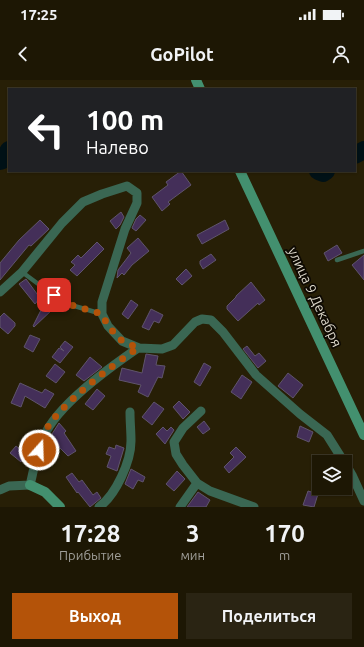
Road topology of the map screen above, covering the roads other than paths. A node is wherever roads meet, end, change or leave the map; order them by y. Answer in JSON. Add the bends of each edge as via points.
{"nodes":[{"id":1,"x":240,"y":172,"type":"edge"},
{"id":2,"x":364,"y":252,"type":"edge"},
{"id":3,"x":337,"y":260,"type":"dead end"},
{"id":4,"x":22,"y":272,"type":"junction"},
{"id":5,"x":0,"y":292,"type":"edge"},
{"id":6,"x":102,"y":314,"type":"junction"},
{"id":7,"x":138,"y":348,"type":"junction"},
{"id":8,"x":201,"y":411,"type":"dead end"},
{"id":9,"x":130,"y":412,"type":"dead end"},
{"id":10,"x":364,"y":435,"type":"edge"},
{"id":11,"x":340,"y":455,"type":"edge"},
{"id":12,"x":352,"y":475,"type":"edge"},
{"id":13,"x":197,"y":483,"type":"junction"},
{"id":14,"x":30,"y":485,"type":"junction"},
{"id":15,"x":0,"y":490,"type":"edge"},
{"id":16,"x":364,"y":501,"type":"edge"},
{"id":17,"x":60,"y":507,"type":"edge"},
{"id":18,"x":99,"y":507,"type":"edge"},
{"id":19,"x":180,"y":507,"type":"edge"},
{"id":20,"x":254,"y":507,"type":"edge"}],
"edges":[{"from":1,"to":10,"type":"main road","name":"улица 9 Декабря"},
{"from":2,"to":3,"type":"lane"},
{"from":4,"to":5,"type":"street"},
{"from":4,"to":6,"type":"lane","via":[[64,303]]},
{"from":4,"to":6,"type":"street","via":[[62,223],[83,202],[127,186],[137,193],[137,203],[110,273],[102,302]]},
{"from":6,"to":7,"type":"street","via":[[108,326],[122,341]]},
{"from":7,"to":11,"type":"street","via":[[162,349],[173,345],[195,322],[211,320],[256,375],[327,435]]},
{"from":7,"to":14,"type":"street","via":[[106,371],[51,423],[42,439]]},
{"from":8,"to":13,"type":"street","via":[[183,428],[174,442],[176,454]]},
{"from":9,"to":18,"type":"street","via":[[131,442],[127,461],[115,488]]},
{"from":12,"to":16,"type":"street"},
{"from":13,"to":19,"type":"street"},
{"from":13,"to":20,"type":"street","via":[[210,491]]},
{"from":14,"to":15,"type":"street","via":[[9,486]]},
{"from":14,"to":17,"type":"main road","via":[[45,492]]}]}
